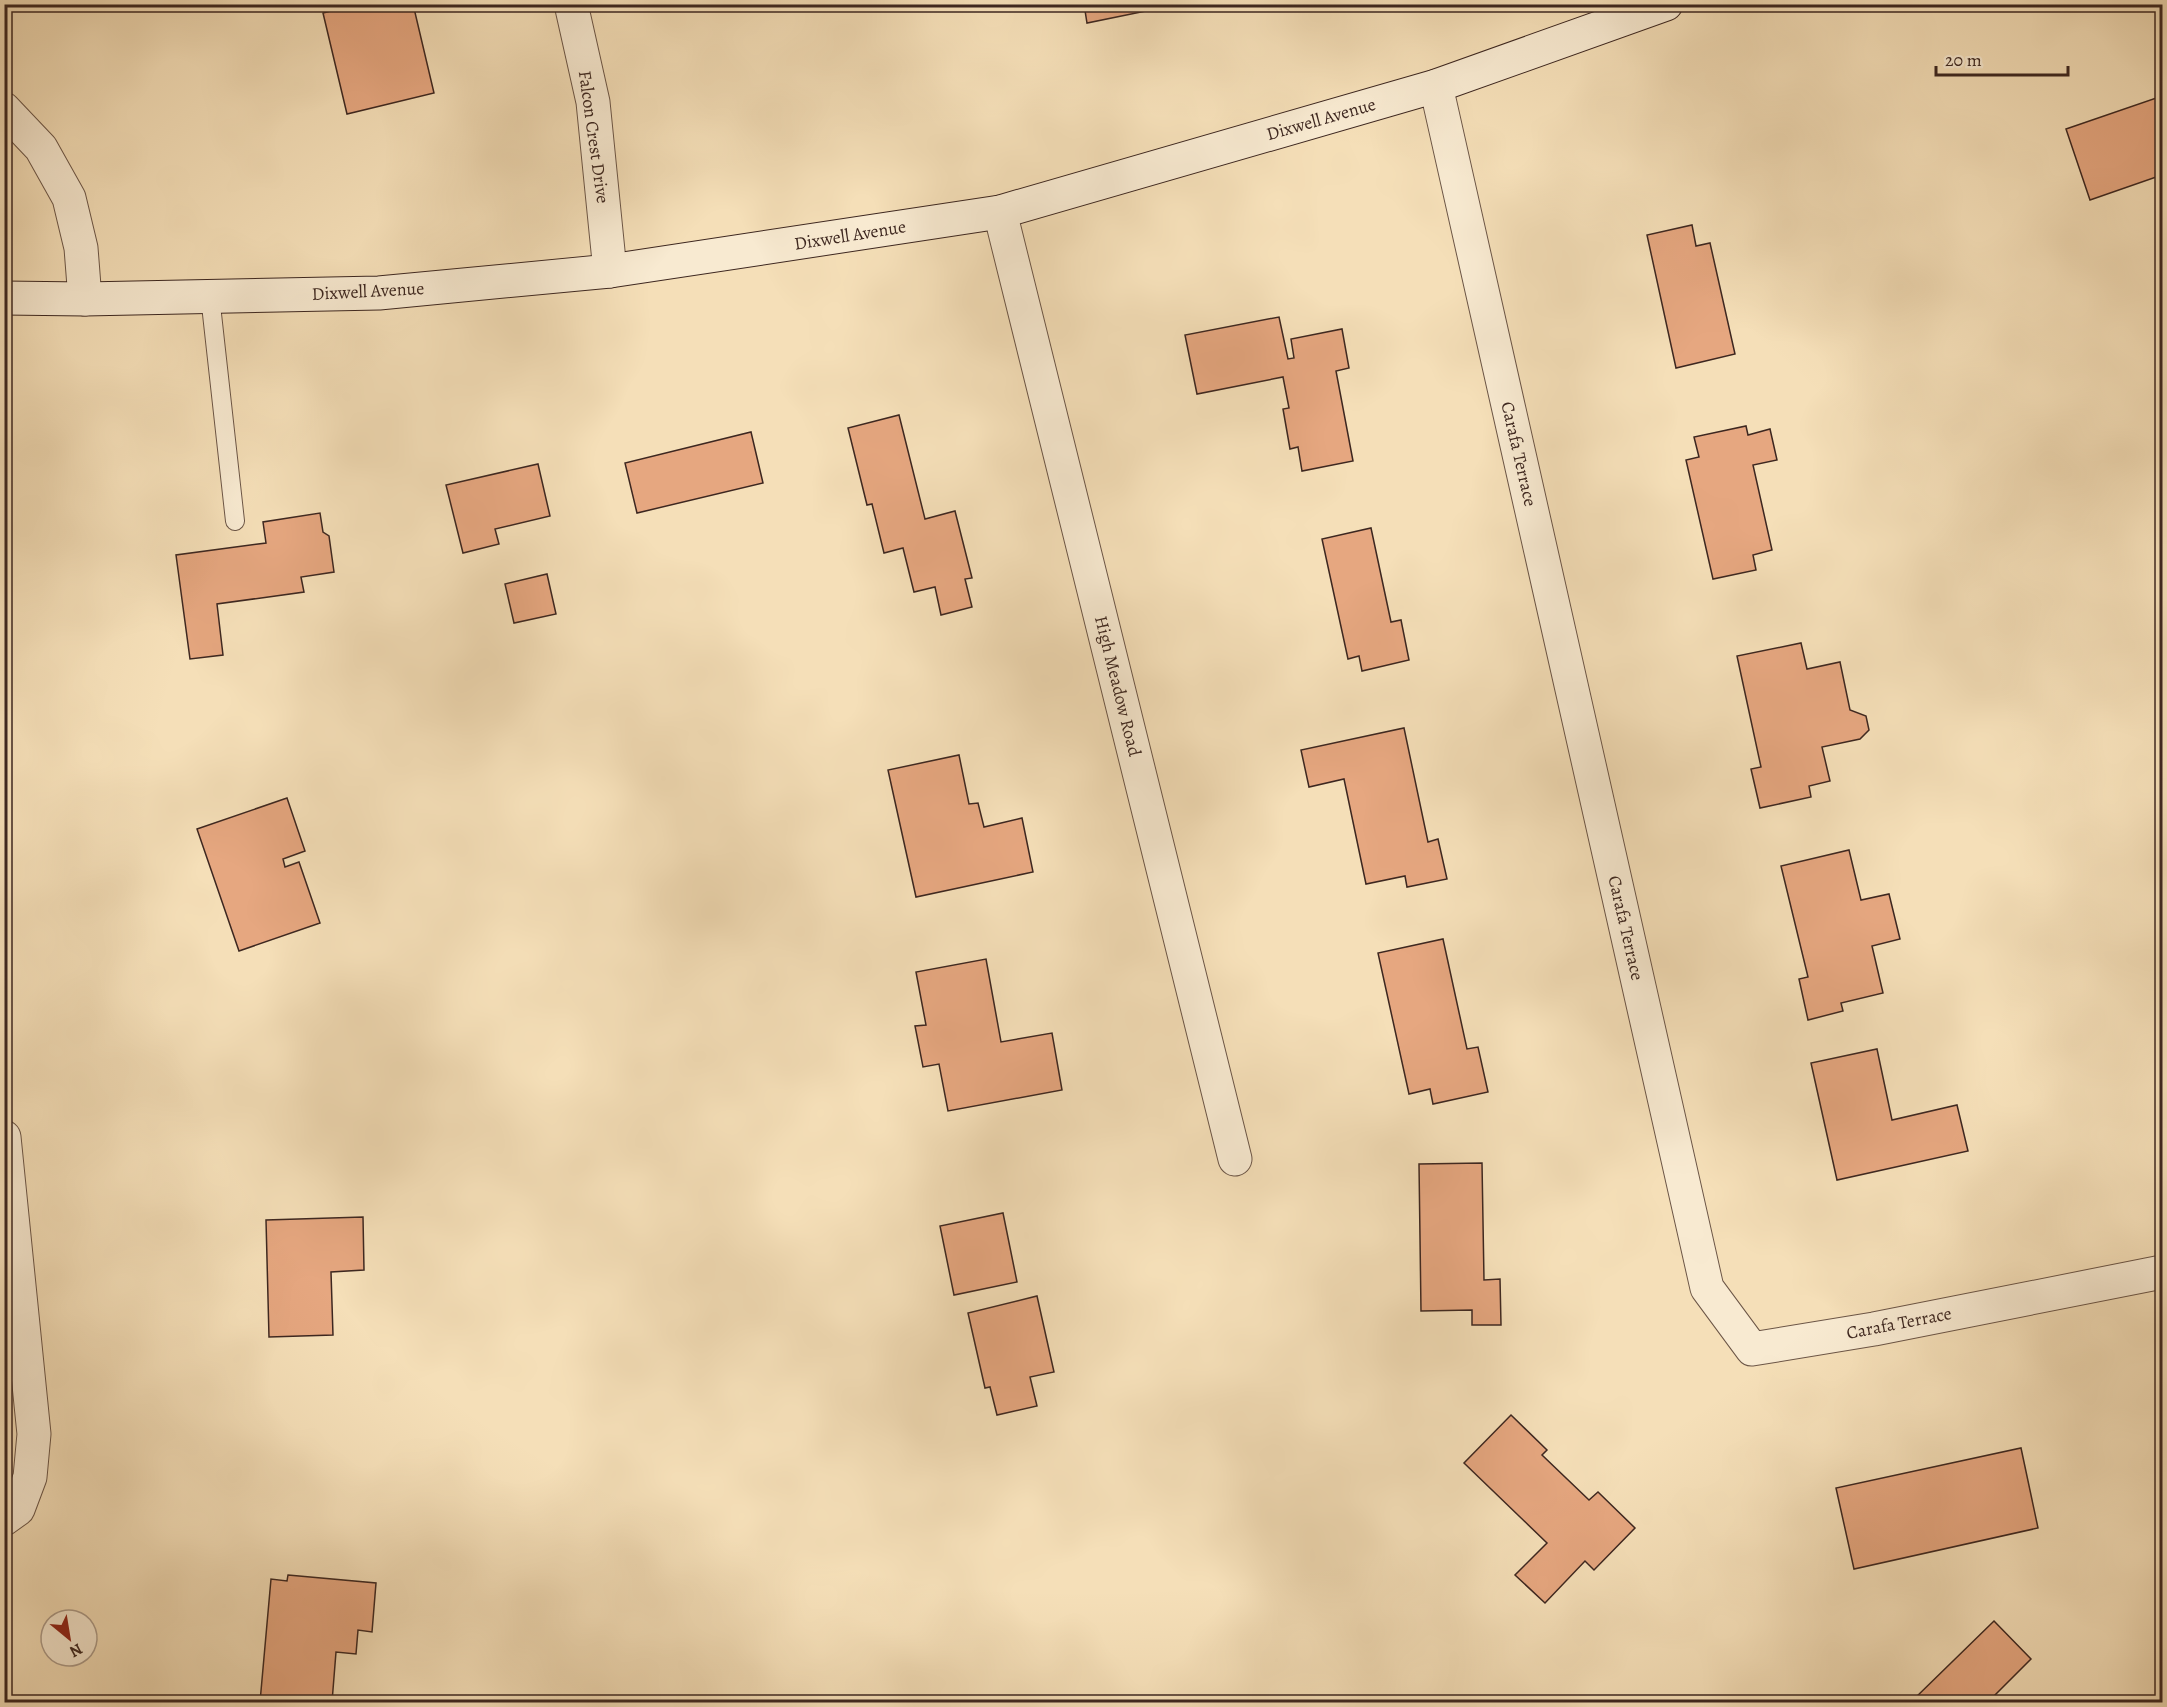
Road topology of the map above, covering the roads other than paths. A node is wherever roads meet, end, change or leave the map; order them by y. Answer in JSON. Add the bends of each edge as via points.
{"nodes":[{"id":1,"x":571,"y":4,"type":"edge"},
{"id":2,"x":1666,"y":4,"type":"edge"},
{"id":3,"x":1436,"y":86,"type":"junction"},
{"id":4,"x":4,"y":109,"type":"edge"},
{"id":5,"x":1000,"y":212,"type":"junction"},
{"id":6,"x":610,"y":271,"type":"junction"},
{"id":7,"x":210,"y":296,"type":"junction"},
{"id":8,"x":4,"y":298,"type":"edge"},
{"id":9,"x":85,"y":299,"type":"junction"},
{"id":10,"x":235,"y":521,"type":"dead end"},
{"id":11,"x":4,"y":1137,"type":"edge"},
{"id":12,"x":1235,"y":1159,"type":"dead end"},
{"id":13,"x":2163,"y":1272,"type":"edge"},
{"id":14,"x":4,"y":1519,"type":"edge"}],
"edges":[{"from":1,"to":6,"type":"street","name":"Falcon Crest Drive","via":[[593,102]]},
{"from":2,"to":3,"type":"street","name":"Dixwell Avenue"},
{"from":3,"to":5,"type":"street","name":"Dixwell Avenue"},
{"from":3,"to":13,"type":"street","name":"Carafa Terrace","via":[[1707,1288],[1752,1349]]},
{"from":4,"to":9,"type":"street","via":[[41,148],[69,198],[81,248]]},
{"from":5,"to":6,"type":"street","name":"Dixwell Avenue"},
{"from":5,"to":12,"type":"street","name":"High Meadow Road"},
{"from":6,"to":7,"type":"street","name":"Dixwell Avenue","via":[[379,293]]},
{"from":7,"to":9,"type":"street","name":"Dixwell Avenue"},
{"from":7,"to":10,"type":"lane"},
{"from":8,"to":9,"type":"street","name":"Dixwell Avenue"},
{"from":11,"to":14,"type":"street","via":[[34,1434],[30,1478],[18,1509]]}]}
